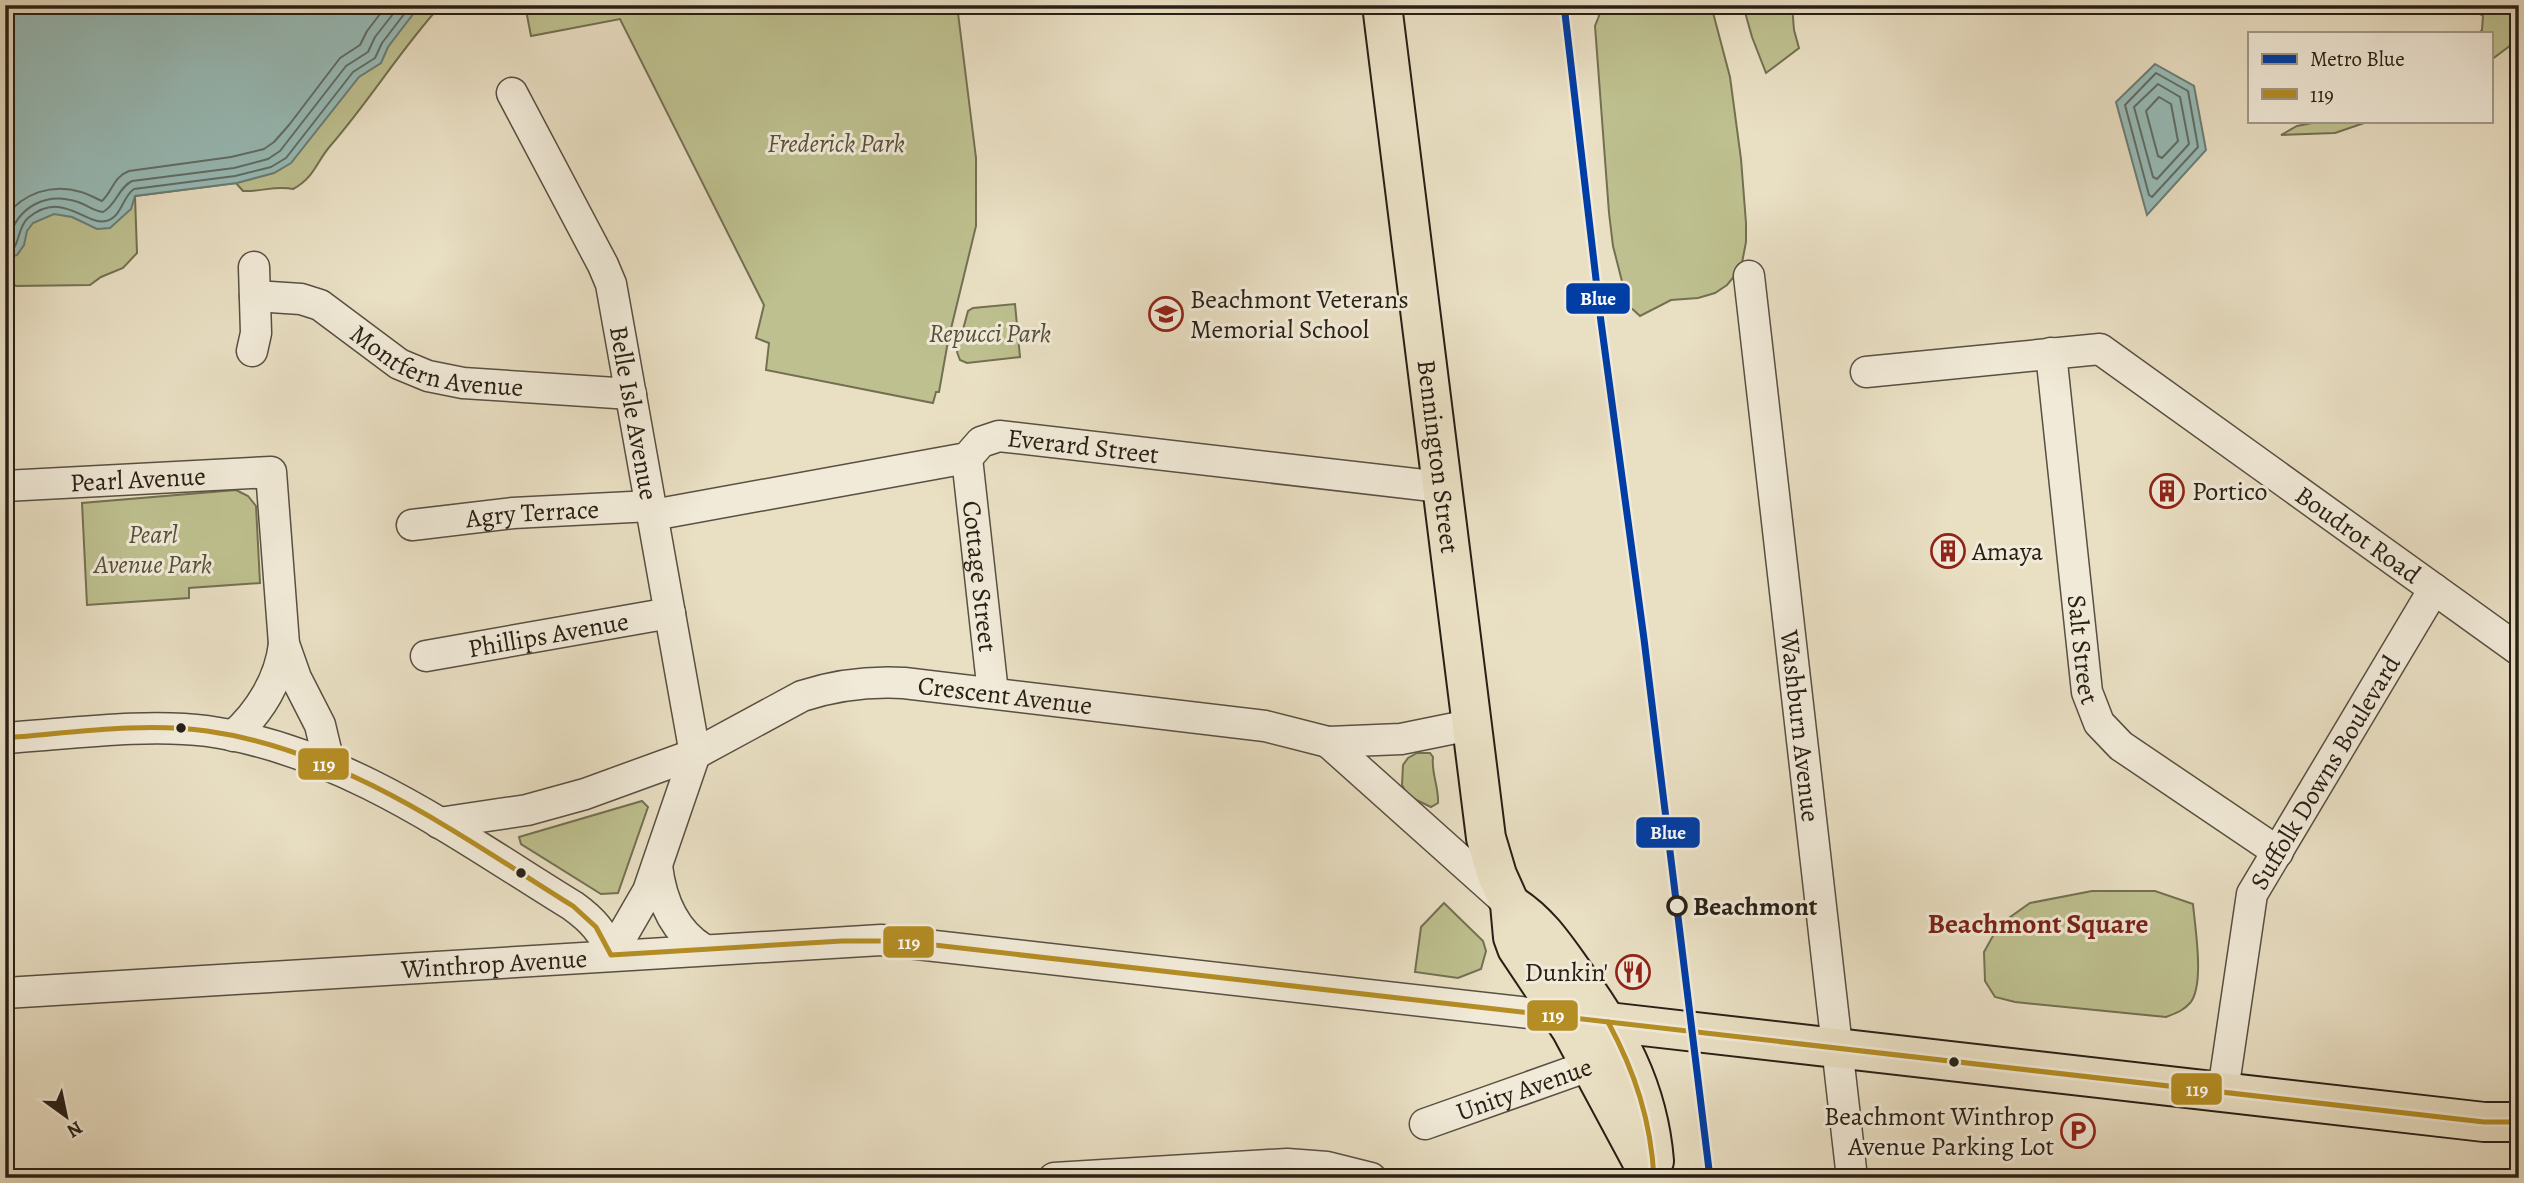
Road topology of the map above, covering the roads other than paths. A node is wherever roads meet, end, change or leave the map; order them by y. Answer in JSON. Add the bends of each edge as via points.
{"nodes":[{"id":1,"x":1382,"y":5,"type":"edge"},
{"id":2,"x":512,"y":93,"type":"dead end"},
{"id":3,"x":254,"y":267,"type":"dead end"},
{"id":4,"x":1749,"y":276,"type":"dead end"},
{"id":5,"x":255,"y":296,"type":"junction"},
{"id":6,"x":252,"y":351,"type":"dead end"},
{"id":7,"x":2051,"y":353,"type":"junction"},
{"id":8,"x":1866,"y":372,"type":"dead end"},
{"id":9,"x":631,"y":394,"type":"junction"},
{"id":10,"x":967,"y":458,"type":"junction"},
{"id":11,"x":5,"y":486,"type":"edge"},
{"id":12,"x":1441,"y":487,"type":"junction"},
{"id":13,"x":652,"y":510,"type":"junction"},
{"id":14,"x":412,"y":524,"type":"dead end"},
{"id":15,"x":2434,"y":589,"type":"junction"},
{"id":16,"x":670,"y":613,"type":"junction"},
{"id":17,"x":284,"y":643,"type":"junction"},
{"id":18,"x":2519,"y":650,"type":"edge"},
{"id":19,"x":426,"y":656,"type":"dead end"},
{"id":20,"x":993,"y":693,"type":"junction"},
{"id":21,"x":1470,"y":725,"type":"junction"},
{"id":22,"x":233,"y":736,"type":"junction"},
{"id":23,"x":5,"y":738,"type":"edge"},
{"id":24,"x":1328,"y":742,"type":"junction"},
{"id":25,"x":695,"y":754,"type":"junction"},
{"id":26,"x":327,"y":764,"type":"junction"},
{"id":27,"x":439,"y":823,"type":"junction"},
{"id":28,"x":2277,"y":852,"type":"junction"},
{"id":29,"x":657,"y":866,"type":"junction"},
{"id":30,"x":1510,"y":904,"type":"junction"},
{"id":31,"x":703,"y":949,"type":"junction"},
{"id":32,"x":611,"y":955,"type":"junction"},
{"id":33,"x":5,"y":993,"type":"edge"},
{"id":34,"x":1564,"y":1017,"type":"junction"},
{"id":35,"x":1608,"y":1047,"type":"junction"},
{"id":36,"x":1837,"y":1048,"type":"junction"},
{"id":37,"x":2223,"y":1091,"type":"junction"},
{"id":38,"x":1425,"y":1124,"type":"dead end"},
{"id":39,"x":2510,"y":1129,"type":"edge"},
{"id":40,"x":1054,"y":1178,"type":"edge"},
{"id":41,"x":1371,"y":1178,"type":"edge"},
{"id":42,"x":1653,"y":1178,"type":"edge"},
{"id":43,"x":1852,"y":1178,"type":"edge"}],
"edges":[{"from":1,"to":12,"type":"main road","name":"Bennington Street"},
{"from":2,"to":9,"type":"street","name":"Belle Isle Avenue","via":[[607,274]]},
{"from":3,"to":5,"type":"street"},
{"from":4,"to":36,"type":"street","name":"Washburn Avenue"},
{"from":5,"to":6,"type":"street"},
{"from":5,"to":9,"type":"street","name":"Montfern Avenue","via":[[320,305],[399,364],[428,376],[463,383]]},
{"from":7,"to":8,"type":"street","name":"Boudrot Road"},
{"from":7,"to":15,"type":"street","name":"Boudrot Road","via":[[2100,348]]},
{"from":7,"to":28,"type":"street","name":"Salt Street","via":[[2087,692],[2099,723],[2121,746]]},
{"from":9,"to":13,"type":"street","name":"Belle Isle Avenue"},
{"from":10,"to":12,"type":"street","name":"Everard Street","via":[[981,442],[999,436]]},
{"from":10,"to":13,"type":"street","name":"Everard Street"},
{"from":10,"to":20,"type":"street","name":"Cottage Street"},
{"from":11,"to":17,"type":"street","name":"Pearl Avenue","via":[[271,472]]},
{"from":12,"to":21,"type":"main road","name":"Bennington Street"},
{"from":13,"to":14,"type":"street","name":"Agry Terrace","via":[[513,513]]},
{"from":13,"to":16,"type":"street","name":"Belle Isle Avenue"},
{"from":15,"to":18,"type":"street","name":"Boudrot Road"},
{"from":15,"to":28,"type":"street","name":"Suffolk Downs Boulevard"},
{"from":16,"to":19,"type":"street","name":"Phillips Avenue"},
{"from":16,"to":25,"type":"street","name":"Belle Isle Avenue"},
{"from":17,"to":22,"type":"street","via":[[272,685]]},
{"from":17,"to":26,"type":"street","via":[[320,725]]},
{"from":20,"to":24,"type":"street","name":"Crescent Avenue","via":[[1265,726]]},
{"from":20,"to":25,"type":"street","name":"Crescent Avenue","via":[[883,682],[821,690],[785,704]]},
{"from":21,"to":24,"type":"street","name":"Crescent Avenue","via":[[1401,739]]},
{"from":21,"to":30,"type":"main road","name":"Bennington Street","via":[[1486,838]]},
{"from":22,"to":23,"type":"street","via":[[163,729]]},
{"from":22,"to":26,"type":"street"},
{"from":24,"to":30,"type":"street","name":"Crescent Avenue"},
{"from":25,"to":27,"type":"street","name":"Crescent Avenue","via":[[546,806]]},
{"from":25,"to":29,"type":"street"},
{"from":26,"to":27,"type":"street"},
{"from":27,"to":32,"type":"street","via":[[583,913],[603,934]]},
{"from":28,"to":37,"type":"street","name":"Suffolk Downs Boulevard","via":[[2252,894]]},
{"from":29,"to":31,"type":"street","via":[[671,914]]},
{"from":29,"to":32,"type":"street"},
{"from":30,"to":34,"type":"main road","name":"Bennington Street","via":[[1517,948]]},
{"from":30,"to":35,"type":"main road","name":"Bennington Street","via":[[1543,930]]},
{"from":31,"to":32,"type":"street","name":"Winthrop Avenue"},
{"from":31,"to":34,"type":"street","name":"Winthrop Avenue","via":[[899,941]]},
{"from":32,"to":33,"type":"street","name":"Winthrop Avenue"},
{"from":34,"to":35,"type":"main road","name":"Winthrop Avenue"},
{"from":35,"to":36,"type":"main road","name":"Winthrop Avenue"},
{"from":35,"to":38,"type":"street","name":"Unity Avenue"},
{"from":35,"to":42,"type":"main road","name":"Bennington Street","via":[[1648,1118]]},
{"from":36,"to":37,"type":"main road","name":"Winthrop Avenue"},
{"from":36,"to":43,"type":"street","name":"Washburn Avenue"},
{"from":37,"to":39,"type":"main road","name":"Winthrop Avenue"},
{"from":40,"to":41,"type":"street","via":[[1287,1164]]}]}
